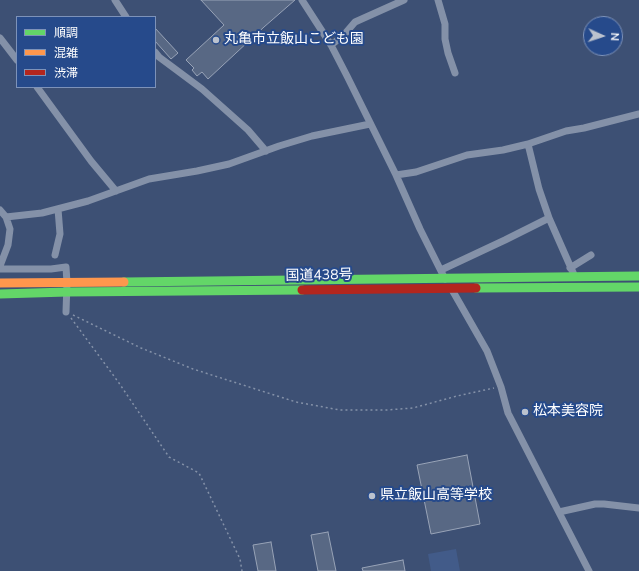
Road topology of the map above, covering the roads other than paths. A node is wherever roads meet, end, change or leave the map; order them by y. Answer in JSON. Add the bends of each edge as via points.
{"nodes":[{"id":1,"x":115,"y":0,"type":"edge"},
{"id":2,"x":302,"y":0,"type":"edge"},
{"id":3,"x":404,"y":0,"type":"edge"},
{"id":4,"x":438,"y":0,"type":"edge"},
{"id":5,"x":125,"y":16,"type":"edge"},
{"id":6,"x":0,"y":38,"type":"edge"},
{"id":7,"x":331,"y":46,"type":"junction"},
{"id":8,"x":156,"y":53,"type":"edge"},
{"id":9,"x":16,"y":59,"type":"edge"},
{"id":10,"x":455,"y":74,"type":"dead end"},
{"id":11,"x":38,"y":88,"type":"edge"},
{"id":12,"x":639,"y":114,"type":"edge"},
{"id":13,"x":370,"y":124,"type":"junction"},
{"id":14,"x":528,"y":144,"type":"junction"},
{"id":15,"x":266,"y":151,"type":"junction"},
{"id":16,"x":396,"y":175,"type":"junction"},
{"id":17,"x":116,"y":191,"type":"junction"},
{"id":18,"x":58,"y":209,"type":"junction"},
{"id":19,"x":0,"y":210,"type":"edge"},
{"id":20,"x":6,"y":217,"type":"junction"},
{"id":21,"x":549,"y":218,"type":"junction"},
{"id":22,"x":55,"y":255,"type":"dead end"},
{"id":23,"x":591,"y":255,"type":"dead end"},
{"id":24,"x":0,"y":268,"type":"edge"},
{"id":25,"x":570,"y":268,"type":"junction"},
{"id":26,"x":443,"y":274,"type":"junction"},
{"id":27,"x":639,"y":276,"type":"edge"},
{"id":28,"x":575,"y":277,"type":"junction"},
{"id":29,"x":0,"y":283,"type":"edge"},
{"id":30,"x":67,"y":283,"type":"junction"},
{"id":31,"x":639,"y":287,"type":"edge"},
{"id":32,"x":451,"y":289,"type":"junction"},
{"id":33,"x":67,"y":292,"type":"junction"},
{"id":34,"x":0,"y":294,"type":"edge"},
{"id":35,"x":66,"y":312,"type":"road end"},
{"id":36,"x":639,"y":508,"type":"edge"},
{"id":37,"x":559,"y":512,"type":"junction"},
{"id":38,"x":589,"y":571,"type":"edge"}],
"edges":[{"from":1,"to":5,"type":"street"},
{"from":2,"to":7,"type":"street"},
{"from":3,"to":7,"type":"street","via":[[355,22]]},
{"from":4,"to":10,"type":"street","via":[[445,24],[448,54]]},
{"from":6,"to":9,"type":"street"},
{"from":7,"to":13,"type":"street"},
{"from":8,"to":15,"type":"street","via":[[202,89],[248,130]]},
{"from":11,"to":17,"type":"street"},
{"from":12,"to":14,"type":"street","via":[[566,131]]},
{"from":13,"to":15,"type":"street","via":[[312,136]]},
{"from":13,"to":16,"type":"street"},
{"from":14,"to":16,"type":"street","via":[[467,154],[416,172]]},
{"from":14,"to":21,"type":"street"},
{"from":15,"to":17,"type":"street","via":[[229,164],[149,179]]},
{"from":16,"to":26,"type":"street"},
{"from":17,"to":18,"type":"street"},
{"from":18,"to":20,"type":"street"},
{"from":18,"to":22,"type":"street","via":[[60,234]]},
{"from":19,"to":20,"type":"street"},
{"from":20,"to":24,"type":"street","via":[[10,229],[8,245]]},
{"from":21,"to":25,"type":"street"},
{"from":21,"to":26,"type":"street"},
{"from":23,"to":25,"type":"street"},
{"from":24,"to":30,"type":"street","via":[[66,267]]},
{"from":25,"to":28,"type":"street"},
{"from":26,"to":28,"type":"highway","name":"国道438号"},
{"from":26,"to":30,"type":"highway","name":"国道438号"},
{"from":26,"to":32,"type":"street"},
{"from":27,"to":28,"type":"highway","name":"国道438号"},
{"from":29,"to":30,"type":"highway","name":"国道438号"},
{"from":30,"to":33,"type":"street"},
{"from":31,"to":32,"type":"highway","name":"国道438号"},
{"from":32,"to":33,"type":"highway","name":"国道438号"},
{"from":32,"to":37,"type":"street","via":[[487,351],[508,413]]},
{"from":33,"to":34,"type":"highway","name":"国道438号"},
{"from":33,"to":35,"type":"street"},
{"from":36,"to":37,"type":"street","via":[[595,504]]},
{"from":37,"to":38,"type":"street"}]}
